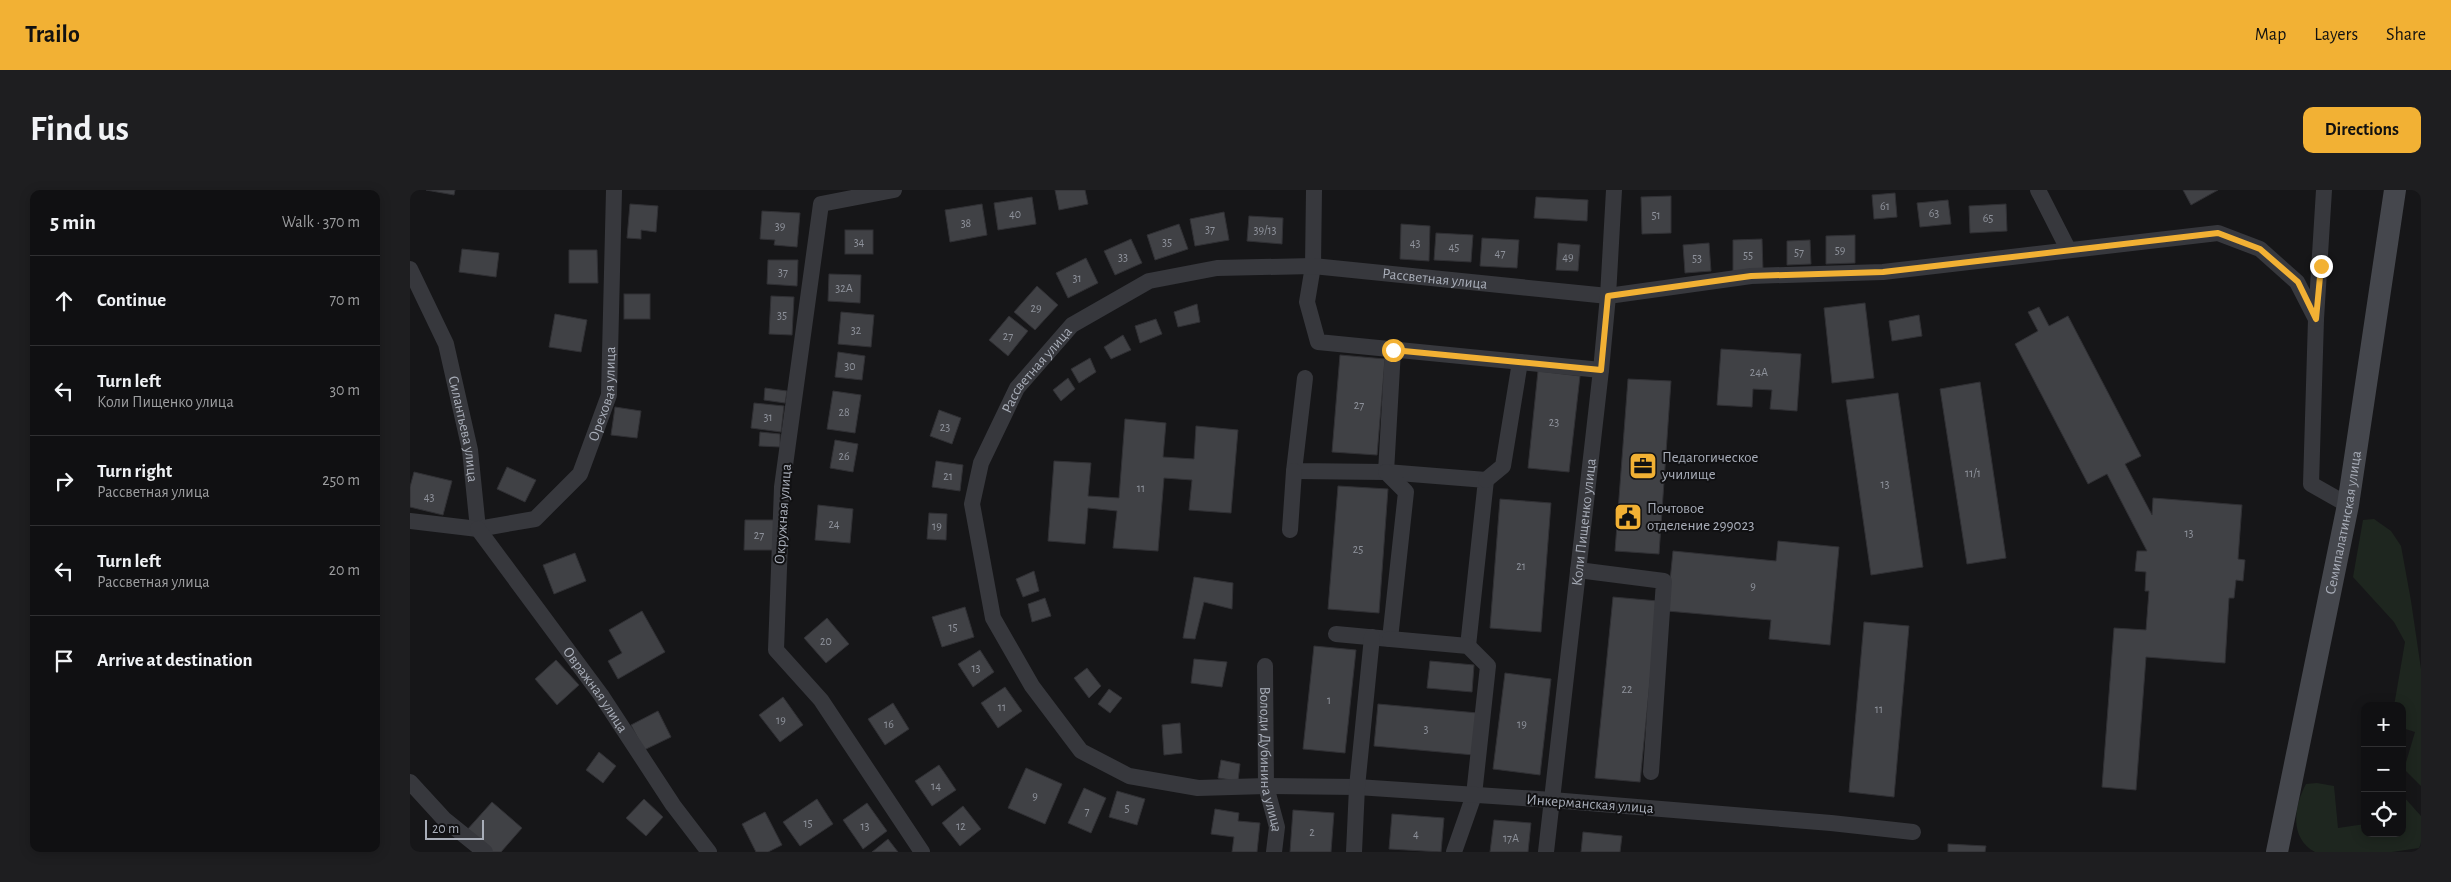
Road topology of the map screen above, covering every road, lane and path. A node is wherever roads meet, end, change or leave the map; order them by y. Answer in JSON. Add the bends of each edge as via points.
{"nodes":[{"id":1,"x":614,"y":190,"type":"edge"},
{"id":2,"x":894,"y":190,"type":"edge"},
{"id":3,"x":1314,"y":190,"type":"edge"},
{"id":4,"x":1614,"y":190,"type":"edge"},
{"id":5,"x":2038,"y":190,"type":"edge"},
{"id":6,"x":2324,"y":190,"type":"edge"},
{"id":7,"x":2395,"y":190,"type":"edge"},
{"id":8,"x":2068,"y":250,"type":"junction"},
{"id":9,"x":1312,"y":266,"type":"junction"},
{"id":10,"x":410,"y":269,"type":"edge"},
{"id":11,"x":1608,"y":296,"type":"junction"},
{"id":12,"x":2316,"y":319,"type":"junction"},
{"id":13,"x":1393,"y":350,"type":"junction"},
{"id":14,"x":1520,"y":362,"type":"junction"},
{"id":15,"x":1601,"y":370,"type":"junction"},
{"id":16,"x":1305,"y":378,"type":"dead end"},
{"id":17,"x":1294,"y":471,"type":"junction"},
{"id":18,"x":1386,"y":472,"type":"junction"},
{"id":19,"x":1486,"y":480,"type":"junction"},
{"id":20,"x":2348,"y":505,"type":"junction"},
{"id":21,"x":410,"y":521,"type":"edge"},
{"id":22,"x":478,"y":529,"type":"junction"},
{"id":23,"x":1290,"y":530,"type":"dead end"},
{"id":24,"x":1578,"y":570,"type":"junction"},
{"id":25,"x":1336,"y":634,"type":"dead end"},
{"id":26,"x":1372,"y":637,"type":"junction"},
{"id":27,"x":1390,"y":639,"type":"junction"},
{"id":28,"x":1468,"y":646,"type":"junction"},
{"id":29,"x":1264,"y":666,"type":"dead end"},
{"id":30,"x":1651,"y":772,"type":"dead end"},
{"id":31,"x":410,"y":782,"type":"edge"},
{"id":32,"x":1266,"y":786,"type":"junction"},
{"id":33,"x":1357,"y":787,"type":"junction"},
{"id":34,"x":1474,"y":795,"type":"junction"},
{"id":35,"x":1552,"y":800,"type":"junction"},
{"id":36,"x":1913,"y":832,"type":"dead end"},
{"id":37,"x":485,"y":852,"type":"edge"},
{"id":38,"x":709,"y":852,"type":"edge"},
{"id":39,"x":922,"y":852,"type":"edge"},
{"id":40,"x":1274,"y":852,"type":"edge"},
{"id":41,"x":1354,"y":852,"type":"edge"},
{"id":42,"x":1454,"y":852,"type":"edge"},
{"id":43,"x":1546,"y":852,"type":"edge"},
{"id":44,"x":2277,"y":852,"type":"edge"}],
"edges":[{"from":1,"to":22,"type":"street","name":"Ореховая улица","via":[[608,395],[580,474],[535,519]]},
{"from":2,"to":39,"type":"street","name":"Окружная улица","via":[[821,204],[782,487],[776,650],[821,700]]},
{"from":3,"to":9,"type":"street"},
{"from":4,"to":11,"type":"street","name":"Коли Пищенко улица"},
{"from":5,"to":8,"type":"street"},
{"from":6,"to":12,"type":"street"},
{"from":7,"to":20,"type":"main road","name":"Семипалатинская улица"},
{"from":8,"to":11,"type":"street","name":"Рассветная улица","via":[[1883,272],[1751,276]]},
{"from":8,"to":12,"type":"street","name":"Рассветная улица","via":[[2218,233],[2260,249],[2298,282]]},
{"from":9,"to":11,"type":"street","name":"Рассветная улица"},
{"from":9,"to":13,"type":"street","via":[[1307,302],[1318,342]]},
{"from":9,"to":32,"type":"street","name":"Рассветная улица","via":[[1217,268],[1149,281],[1072,325],[1017,388],[982,463],[972,504],[992,618],[1032,686],[1081,750],[1129,776],[1198,788]]},
{"from":10,"to":22,"type":"street","name":"Силантьева улица","via":[[446,344],[470,450]]},
{"from":11,"to":15,"type":"street","name":"Коли Пищенко улица"},
{"from":12,"to":20,"type":"street","via":[[2312,484]]},
{"from":13,"to":14,"type":"street"},
{"from":13,"to":18,"type":"street"},
{"from":14,"to":15,"type":"street"},
{"from":14,"to":19,"type":"street","via":[[1503,466]]},
{"from":15,"to":24,"type":"street","name":"Коли Пищенко улица"},
{"from":16,"to":17,"type":"street"},
{"from":17,"to":18,"type":"street"},
{"from":17,"to":23,"type":"street"},
{"from":18,"to":19,"type":"street"},
{"from":18,"to":27,"type":"street","via":[[1406,492]]},
{"from":19,"to":28,"type":"street"},
{"from":20,"to":44,"type":"main road","name":"Семипалатинская улица"},
{"from":21,"to":22,"type":"street"},
{"from":22,"to":38,"type":"street","name":"Овражная улица","via":[[596,686],[673,805]]},
{"from":24,"to":30,"type":"street","via":[[1664,581]]},
{"from":24,"to":35,"type":"street","name":"Коли Пищенко улица"},
{"from":25,"to":26,"type":"street"},
{"from":26,"to":27,"type":"street"},
{"from":26,"to":33,"type":"street"},
{"from":27,"to":28,"type":"street"},
{"from":28,"to":34,"type":"street","via":[[1488,666]]},
{"from":29,"to":32,"type":"street","name":"Володи Дубинина улица"},
{"from":31,"to":37,"type":"street","via":[[444,819]]},
{"from":32,"to":33,"type":"street","name":"Инкерманская улица"},
{"from":32,"to":40,"type":"street","name":"Володи Дубинина улица","via":[[1277,827]]},
{"from":33,"to":34,"type":"street","name":"Инкерманская улица"},
{"from":33,"to":41,"type":"street"},
{"from":34,"to":35,"type":"street","name":"Инкерманская улица"},
{"from":34,"to":42,"type":"street"},
{"from":35,"to":36,"type":"street","name":"Инкерманская улица"},
{"from":35,"to":43,"type":"street","name":"Коли Пищенко улица"}]}
